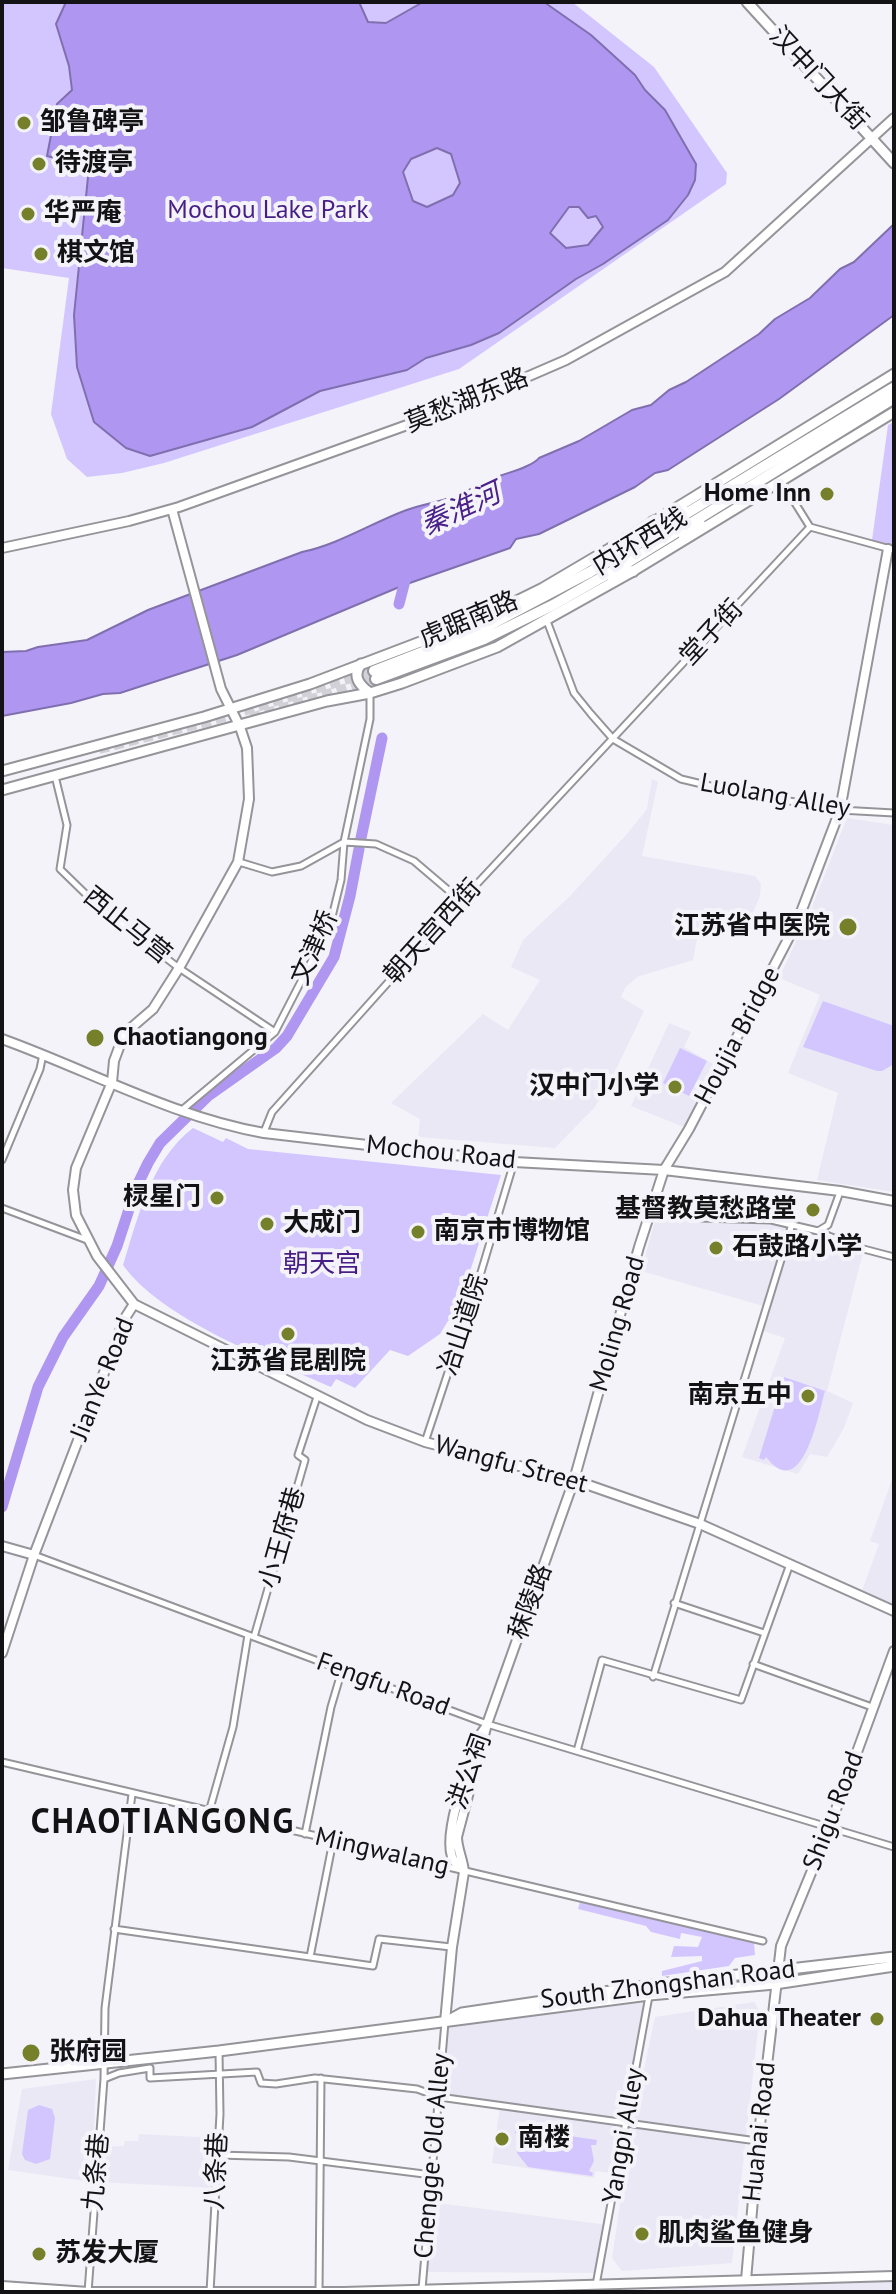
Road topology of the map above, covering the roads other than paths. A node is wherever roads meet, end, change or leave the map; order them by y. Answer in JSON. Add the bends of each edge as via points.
{"nodes":[{"id":1,"x":747,"y":2,"type":"edge"},
{"id":2,"x":894,"y":118,"type":"edge"},
{"id":3,"x":873,"y":137,"type":"junction"},
{"id":4,"x":891,"y":160,"type":"edge"},
{"id":5,"x":894,"y":374,"type":"edge"},
{"id":6,"x":893,"y":388,"type":"edge"},
{"id":7,"x":894,"y":398,"type":"edge"},
{"id":8,"x":894,"y":412,"type":"edge"},
{"id":9,"x":782,"y":481,"type":"junction"},
{"id":10,"x":720,"y":499,"type":"junction"},
{"id":11,"x":172,"y":509,"type":"junction"},
{"id":12,"x":653,"y":522,"type":"junction"},
{"id":13,"x":810,"y":527,"type":"junction"},
{"id":14,"x":684,"y":538,"type":"junction"},
{"id":15,"x":626,"y":539,"type":"junction"},
{"id":16,"x":2,"y":548,"type":"edge"},
{"id":17,"x":891,"y":549,"type":"edge"},
{"id":18,"x":633,"y":571,"type":"junction"},
{"id":19,"x":592,"y":577,"type":"junction"},
{"id":20,"x":547,"y":621,"type":"junction"},
{"id":21,"x":361,"y":664,"type":"junction"},
{"id":22,"x":375,"y":675,"type":"tunnel mouth"},
{"id":23,"x":370,"y":693,"type":"junction"},
{"id":24,"x":230,"y":708,"type":"junction"},
{"id":25,"x":240,"y":727,"type":"junction"},
{"id":26,"x":613,"y":739,"type":"junction"},
{"id":27,"x":2,"y":771,"type":"edge"},
{"id":28,"x":55,"y":776,"type":"junction"},
{"id":29,"x":2,"y":790,"type":"edge"},
{"id":30,"x":840,"y":810,"type":"junction"},
{"id":31,"x":894,"y":813,"type":"edge"},
{"id":32,"x":344,"y":842,"type":"junction"},
{"id":33,"x":238,"y":862,"type":"junction"},
{"id":34,"x":461,"y":901,"type":"junction"},
{"id":35,"x":179,"y":968,"type":"junction"},
{"id":36,"x":275,"y":1032,"type":"junction"},
{"id":37,"x":2,"y":1039,"type":"edge"},
{"id":38,"x":43,"y":1054,"type":"junction"},
{"id":39,"x":112,"y":1082,"type":"junction"},
{"id":40,"x":182,"y":1110,"type":"junction"},
{"id":41,"x":264,"y":1133,"type":"junction"},
{"id":42,"x":2,"y":1160,"type":"edge"},
{"id":43,"x":514,"y":1162,"type":"junction"},
{"id":44,"x":664,"y":1170,"type":"junction"},
{"id":45,"x":840,"y":1191,"type":"junction"},
{"id":46,"x":894,"y":1201,"type":"edge"},
{"id":47,"x":652,"y":1204,"type":"junction"},
{"id":48,"x":2,"y":1208,"type":"edge"},
{"id":49,"x":792,"y":1224,"type":"junction"},
{"id":50,"x":818,"y":1231,"type":"junction"},
{"id":51,"x":87,"y":1240,"type":"junction"},
{"id":52,"x":894,"y":1257,"type":"edge"},
{"id":53,"x":134,"y":1304,"type":"junction"},
{"id":54,"x":317,"y":1397,"type":"junction"},
{"id":55,"x":425,"y":1442,"type":"junction"},
{"id":56,"x":574,"y":1480,"type":"junction"},
{"id":57,"x":700,"y":1524,"type":"junction"},
{"id":58,"x":2,"y":1546,"type":"edge"},
{"id":59,"x":34,"y":1555,"type":"junction"},
{"id":60,"x":790,"y":1564,"type":"junction"},
{"id":61,"x":674,"y":1603,"type":"junction"},
{"id":62,"x":894,"y":1611,"type":"edge"},
{"id":63,"x":764,"y":1633,"type":"junction"},
{"id":64,"x":251,"y":1636,"type":"junction"},
{"id":65,"x":894,"y":1651,"type":"edge"},
{"id":66,"x":2,"y":1653,"type":"edge"},
{"id":67,"x":753,"y":1664,"type":"junction"},
{"id":68,"x":342,"y":1670,"type":"junction"},
{"id":69,"x":653,"y":1677,"type":"junction"},
{"id":70,"x":874,"y":1708,"type":"junction"},
{"id":71,"x":487,"y":1724,"type":"junction"},
{"id":72,"x":577,"y":1751,"type":"junction"},
{"id":73,"x":2,"y":1762,"type":"edge"},
{"id":74,"x":132,"y":1794,"type":"junction"},
{"id":75,"x":209,"y":1812,"type":"junction"},
{"id":76,"x":829,"y":1827,"type":"junction"},
{"id":77,"x":305,"y":1834,"type":"junction"},
{"id":78,"x":333,"y":1841,"type":"junction"},
{"id":79,"x":894,"y":1847,"type":"edge"},
{"id":80,"x":464,"y":1872,"type":"junction"},
{"id":81,"x":114,"y":1929,"type":"junction"},
{"id":82,"x":763,"y":1941,"type":"dead end"},
{"id":83,"x":452,"y":1947,"type":"junction"},
{"id":84,"x":310,"y":1957,"type":"junction"},
{"id":85,"x":894,"y":1957,"type":"edge"},
{"id":86,"x":894,"y":1966,"type":"edge"},
{"id":87,"x":777,"y":1972,"type":"junction"},
{"id":88,"x":775,"y":1984,"type":"junction"},
{"id":89,"x":650,"y":1990,"type":"junction"},
{"id":90,"x":445,"y":2022,"type":"junction"},
{"id":91,"x":219,"y":2051,"type":"junction"},
{"id":92,"x":105,"y":2058,"type":"junction"},
{"id":93,"x":2,"y":2074,"type":"edge"},
{"id":94,"x":221,"y":2075,"type":"junction"},
{"id":95,"x":321,"y":2078,"type":"junction"},
{"id":96,"x":104,"y":2079,"type":"junction"},
{"id":97,"x":439,"y":2097,"type":"junction"},
{"id":98,"x":625,"y":2124,"type":"junction"},
{"id":99,"x":758,"y":2142,"type":"junction"},
{"id":100,"x":218,"y":2155,"type":"junction"},
{"id":101,"x":320,"y":2161,"type":"junction"},
{"id":102,"x":432,"y":2175,"type":"junction"},
{"id":103,"x":894,"y":2276,"type":"edge"},
{"id":104,"x":746,"y":2280,"type":"junction"},
{"id":105,"x":2,"y":2286,"type":"edge"},
{"id":106,"x":422,"y":2289,"type":"junction"},
{"id":107,"x":596,"y":2289,"type":"edge"},
{"id":108,"x":193,"y":2291,"type":"edge"},
{"id":109,"x":88,"y":2292,"type":"edge"},
{"id":110,"x":210,"y":2292,"type":"edge"},
{"id":111,"x":319,"y":2292,"type":"edge"},
{"id":112,"x":344,"y":2292,"type":"edge"},
{"id":113,"x":744,"y":2292,"type":"edge"}],
"edges":[{"from":1,"to":3,"type":"main road","name":"汉中门大街"},
{"from":2,"to":3,"type":"street","name":"莫愁湖东路"},
{"from":3,"to":4,"type":"main road","name":"汉中门大街"},
{"from":3,"to":11,"type":"street","name":"莫愁湖东路","via":[[725,272],[566,360],[460,406]]},
{"from":5,"to":12,"type":"main road","name":"虎踞南路"},
{"from":6,"to":10,"type":"highway","name":"内环西线"},
{"from":7,"to":10,"type":"highway","name":"内环西线"},
{"from":8,"to":9,"type":"main road","name":"虎踞南路"},
{"from":9,"to":13,"type":"street"},
{"from":9,"to":14,"type":"main road","name":"虎踞南路"},
{"from":10,"to":12,"type":"highway"},
{"from":10,"to":14,"type":"highway"},
{"from":10,"to":19,"type":"highway","name":"内环西线"},
{"from":11,"to":16,"type":"street","name":"莫愁湖东路"},
{"from":11,"to":24,"type":"street","name":"JianYe Road"},
{"from":12,"to":15,"type":"main road","name":"虎踞南路"},
{"from":13,"to":17,"type":"street"},
{"from":13,"to":26,"type":"street","name":"堂子街"},
{"from":14,"to":18,"type":"main road","name":"虎踞南路"},
{"from":15,"to":19,"type":"highway"},
{"from":15,"to":21,"type":"main road","name":"虎踞南路","via":[[478,620]]},
{"from":17,"to":30,"type":"street","name":"Houjia Bridge"},
{"from":18,"to":19,"type":"highway"},
{"from":18,"to":20,"type":"main road","name":"虎踞南路"},
{"from":19,"to":22,"type":"highway","name":"内环西线","via":[[484,639]]},
{"from":20,"to":23,"type":"main road","name":"虎踞南路","via":[[438,671]]},
{"from":20,"to":26,"type":"street","name":"Luolang Alley","via":[[574,693]]},
{"from":21,"to":23,"type":"main road","via":[[357,679]]},
{"from":21,"to":24,"type":"main road","name":"虎踞南路"},
{"from":23,"to":25,"type":"main road","name":"虎踞南路"},
{"from":23,"to":32,"type":"street","name":"文津桥","via":[[370,719]]},
{"from":24,"to":25,"type":"street","name":"JianYe Road"},
{"from":24,"to":27,"type":"main road","name":"虎踞南路"},
{"from":25,"to":28,"type":"main road","name":"虎踞南路"},
{"from":25,"to":33,"type":"street","name":"JianYe Road","via":[[250,768]]},
{"from":26,"to":30,"type":"street","name":"Luolang Alley","via":[[681,779]]},
{"from":26,"to":34,"type":"street","name":"朝天宫西街"},
{"from":28,"to":29,"type":"main road","name":"虎踞南路"},
{"from":28,"to":35,"type":"street","name":"西止马营","via":[[67,825],[60,869],[99,907]]},
{"from":30,"to":31,"type":"street","name":"Luolang Alley"},
{"from":30,"to":44,"type":"street","name":"Houjia Bridge","via":[[798,920]]},
{"from":32,"to":33,"type":"street","via":[[301,866],[272,872]]},
{"from":32,"to":34,"type":"street","via":[[376,844],[414,861]]},
{"from":32,"to":36,"type":"street","name":"文津桥","via":[[330,925]]},
{"from":33,"to":35,"type":"street","name":"JianYe Road"},
{"from":34,"to":41,"type":"street","name":"朝天宫西街","via":[[272,1112]]},
{"from":35,"to":36,"type":"street","name":"西止马营"},
{"from":35,"to":39,"type":"street","name":"JianYe Road","via":[[153,1009],[124,1034]]},
{"from":36,"to":40,"type":"street","name":"文津桥"},
{"from":37,"to":38,"type":"street","name":"Mochou Road"},
{"from":38,"to":39,"type":"street","name":"Mochou Road"},
{"from":38,"to":42,"type":"street"},
{"from":39,"to":40,"type":"street","name":"Mochou Road"},
{"from":39,"to":51,"type":"street","name":"JianYe Road","via":[[76,1168],[76,1215]]},
{"from":40,"to":41,"type":"street","name":"Mochou Road"},
{"from":41,"to":43,"type":"street","name":"Mochou Road"},
{"from":43,"to":44,"type":"street","name":"Mochou Road"},
{"from":43,"to":55,"type":"street","name":"冶山道院"},
{"from":44,"to":45,"type":"street","name":"Mochou Road"},
{"from":44,"to":47,"type":"street","name":"Moling Road"},
{"from":45,"to":46,"type":"street","name":"Mochou Road"},
{"from":45,"to":50,"type":"street","via":[[828,1225]]},
{"from":47,"to":49,"type":"street","via":[[701,1218]]},
{"from":47,"to":56,"type":"street","name":"Moling Road"},
{"from":48,"to":51,"type":"street"},
{"from":49,"to":50,"type":"street"},
{"from":49,"to":57,"type":"street"},
{"from":50,"to":52,"type":"street"},
{"from":51,"to":53,"type":"street","name":"JianYe Road"},
{"from":53,"to":54,"type":"street","name":"Wangfu Street"},
{"from":53,"to":59,"type":"street","name":"JianYe Road"},
{"from":54,"to":55,"type":"street","name":"Wangfu Street"},
{"from":54,"to":64,"type":"street","name":"小王府巷","via":[[298,1455],[305,1460]]},
{"from":55,"to":56,"type":"street","name":"Wangfu Street"},
{"from":56,"to":57,"type":"street","name":"Wangfu Street"},
{"from":56,"to":71,"type":"street","name":"秣陵路"},
{"from":57,"to":60,"type":"street","name":"Wangfu Street"},
{"from":57,"to":61,"type":"street"},
{"from":58,"to":59,"type":"street"},
{"from":59,"to":64,"type":"street","name":"Fengfu Road"},
{"from":59,"to":66,"type":"street","name":"JianYe Road"},
{"from":60,"to":62,"type":"street","name":"Wangfu Street"},
{"from":60,"to":63,"type":"street"},
{"from":61,"to":63,"type":"street"},
{"from":61,"to":69,"type":"street"},
{"from":63,"to":67,"type":"street"},
{"from":64,"to":68,"type":"street","name":"Fengfu Road"},
{"from":64,"to":75,"type":"street","name":"小王府巷"},
{"from":65,"to":70,"type":"street","name":"Shigu Road"},
{"from":67,"to":69,"type":"street","via":[[741,1700]]},
{"from":67,"to":70,"type":"street"},
{"from":68,"to":71,"type":"street","name":"Fengfu Road"},
{"from":68,"to":77,"type":"street"},
{"from":69,"to":72,"type":"street","via":[[602,1660]]},
{"from":70,"to":76,"type":"street","name":"Shigu Road"},
{"from":71,"to":72,"type":"street","name":"Fengfu Road"},
{"from":71,"to":80,"type":"street","name":"洪公祠","via":[[459,1822],[457,1849]]},
{"from":72,"to":76,"type":"street","name":"Fengfu Road"},
{"from":73,"to":74,"type":"street","name":"Mingwalang"},
{"from":74,"to":75,"type":"street","name":"Mingwalang"},
{"from":74,"to":81,"type":"street"},
{"from":75,"to":77,"type":"street","name":"Mingwalang"},
{"from":76,"to":79,"type":"street","name":"Fengfu Road"},
{"from":76,"to":87,"type":"street","name":"Shigu Road","via":[[781,1946]]},
{"from":77,"to":78,"type":"street","name":"Mingwalang"},
{"from":78,"to":80,"type":"street","name":"Mingwalang"},
{"from":78,"to":84,"type":"street"},
{"from":80,"to":82,"type":"street","name":"Mingwalang"},
{"from":80,"to":83,"type":"street","name":"洪公祠"},
{"from":81,"to":84,"type":"street"},
{"from":81,"to":92,"type":"street"},
{"from":83,"to":84,"type":"street","via":[[379,1939],[373,1966]]},
{"from":83,"to":90,"type":"street","name":"洪公祠"},
{"from":85,"to":87,"type":"main road","name":"South Zhongshan Road"},
{"from":86,"to":88,"type":"main road","name":"South Zhongshan Road"},
{"from":87,"to":88,"type":"street","name":"Huahai Road"},
{"from":87,"to":89,"type":"main road","name":"South Zhongshan Road"},
{"from":88,"to":89,"type":"main road","name":"South Zhongshan Road"},
{"from":88,"to":99,"type":"street","name":"Huahai Road"},
{"from":89,"to":90,"type":"main road","name":"South Zhongshan Road","via":[[462,2013]]},
{"from":89,"to":98,"type":"street","name":"Yangpi Alley"},
{"from":90,"to":91,"type":"main road","name":"South Zhongshan Road"},
{"from":90,"to":97,"type":"street","name":"Chengge Old Alley"},
{"from":91,"to":92,"type":"main road","name":"South Zhongshan Road"},
{"from":91,"to":94,"type":"street","name":"八条巷"},
{"from":92,"to":93,"type":"main road","name":"South Zhongshan Road"},
{"from":92,"to":96,"type":"street","name":"九条巷"},
{"from":94,"to":95,"type":"street","via":[[257,2072],[261,2083],[276,2084]]},
{"from":94,"to":96,"type":"street","via":[[150,2078],[150,2068]]},
{"from":94,"to":100,"type":"street","name":"八条巷"},
{"from":95,"to":97,"type":"street","via":[[417,2089]]},
{"from":95,"to":101,"type":"street"},
{"from":96,"to":109,"type":"street","name":"九条巷"},
{"from":97,"to":98,"type":"street"},
{"from":97,"to":102,"type":"street","name":"Chengge Old Alley"},
{"from":98,"to":99,"type":"street"},
{"from":98,"to":107,"type":"street","name":"Yangpi Alley"},
{"from":99,"to":104,"type":"street","name":"Huahai Road"},
{"from":100,"to":101,"type":"street"},
{"from":100,"to":110,"type":"street","name":"八条巷"},
{"from":101,"to":102,"type":"street"},
{"from":101,"to":111,"type":"street"},
{"from":102,"to":106,"type":"street","name":"Chengge Old Alley"},
{"from":103,"to":104,"type":"street"},
{"from":104,"to":107,"type":"street"},
{"from":104,"to":113,"type":"street","name":"Huahai Road"},
{"from":105,"to":109,"type":"street"},
{"from":106,"to":107,"type":"street"},
{"from":106,"to":112,"type":"street"},
{"from":108,"to":109,"type":"street"},
{"from":108,"to":110,"type":"street"},
{"from":110,"to":111,"type":"street"},
{"from":111,"to":112,"type":"street"}]}
